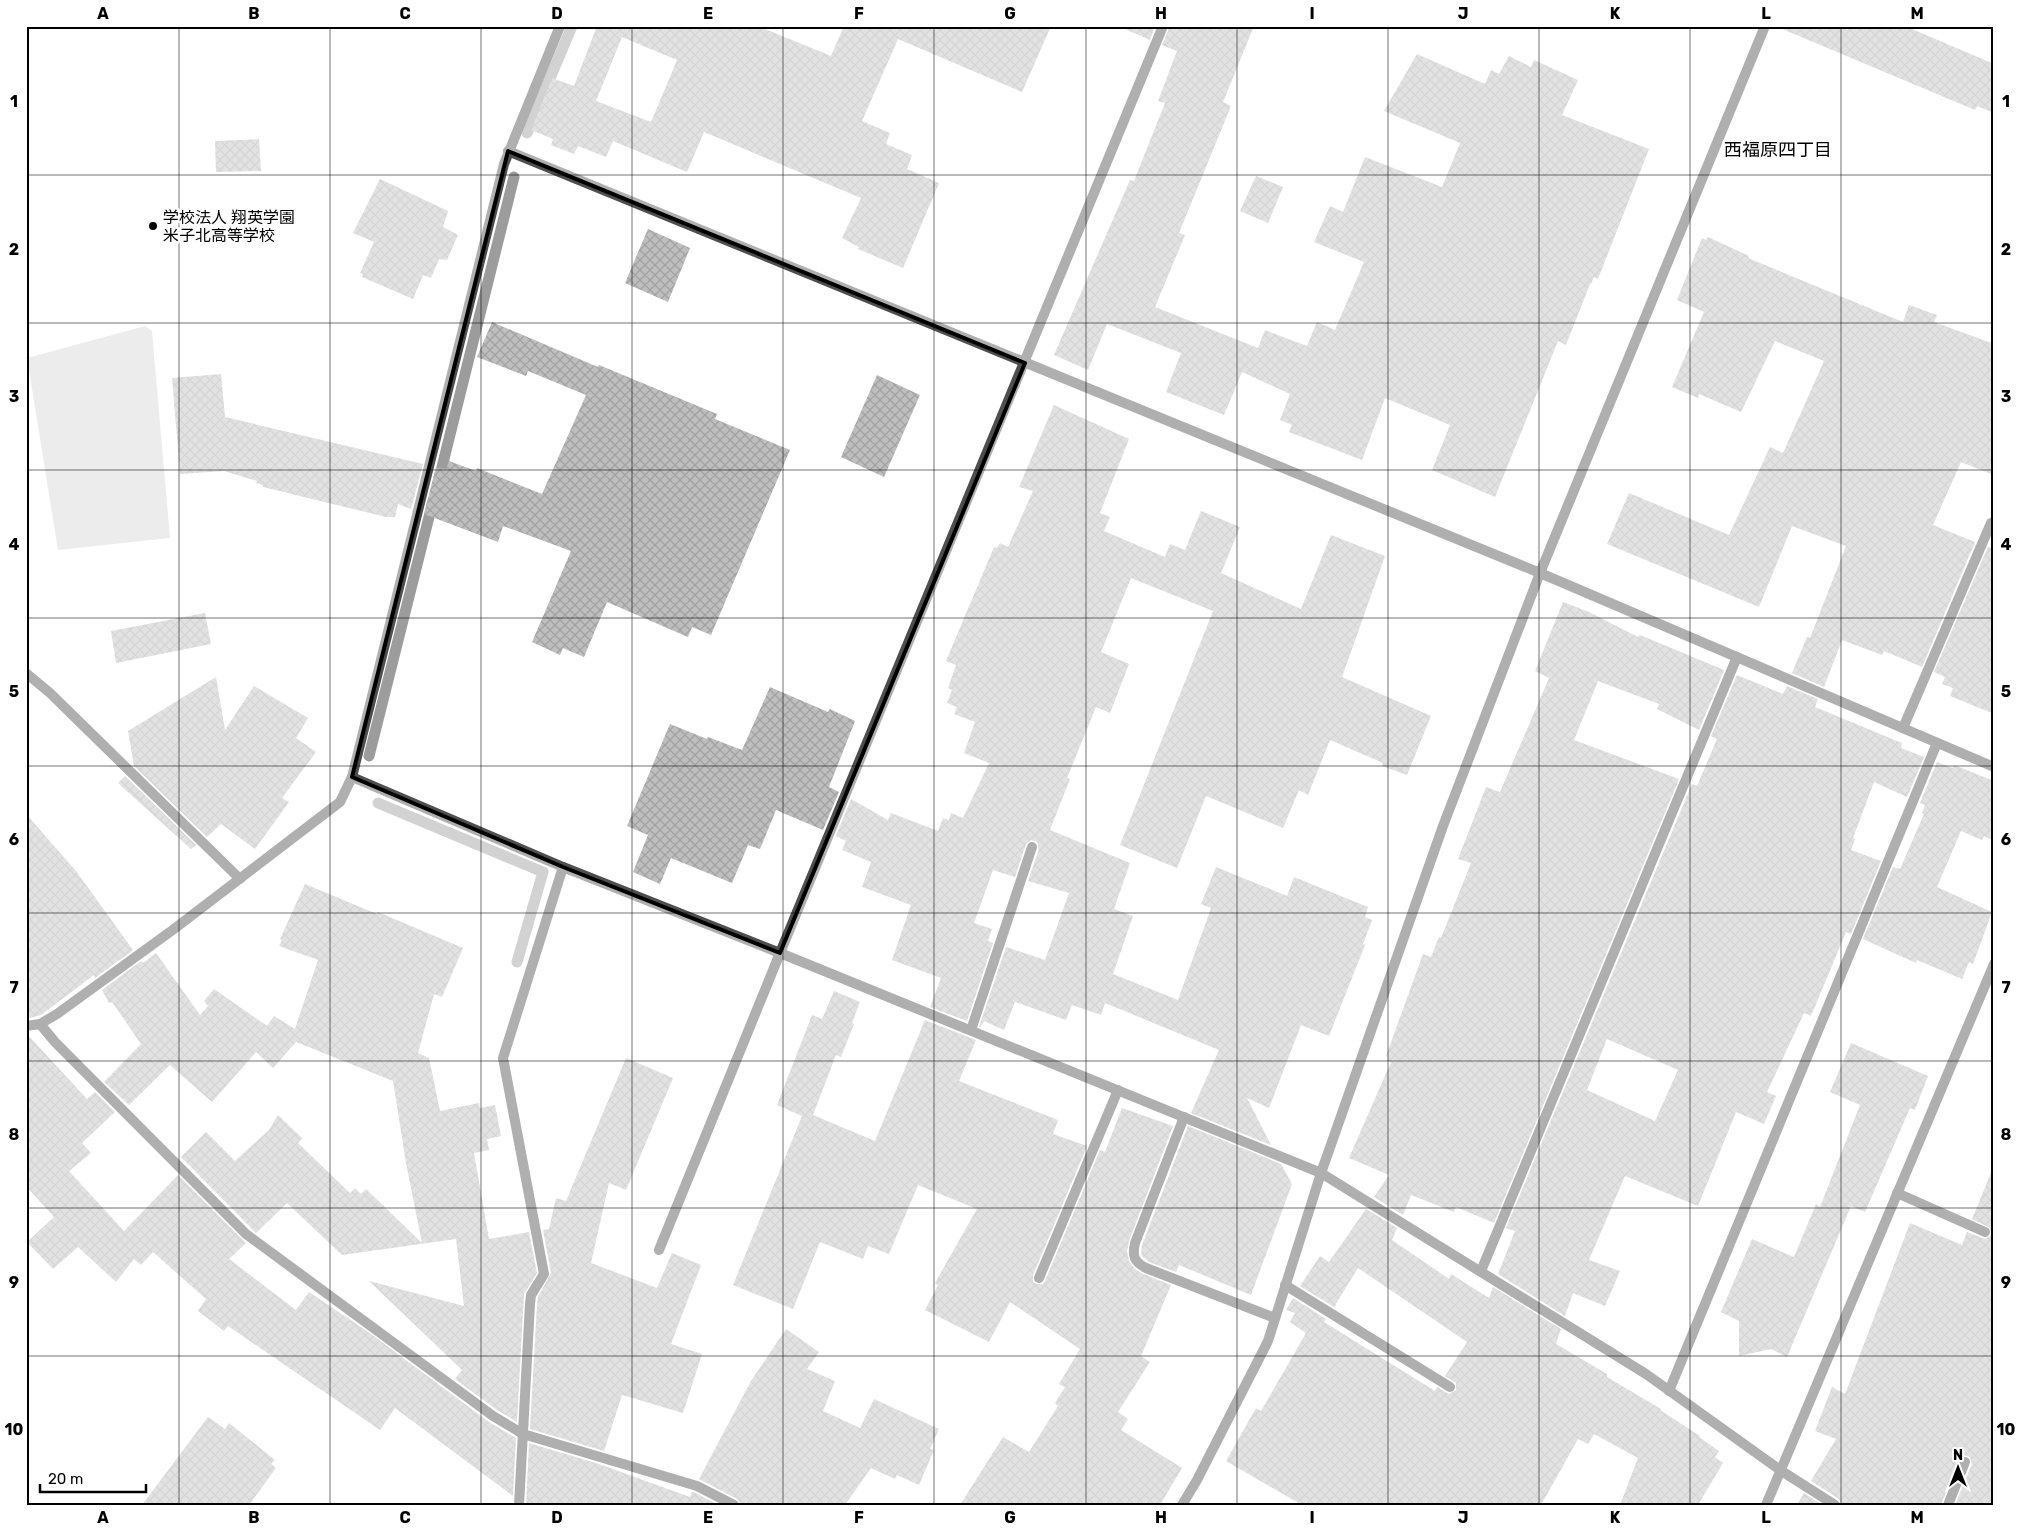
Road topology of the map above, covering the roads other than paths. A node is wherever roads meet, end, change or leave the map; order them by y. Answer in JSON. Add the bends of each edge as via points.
{"nodes":[{"id":1,"x":560,"y":26,"type":"edge"},
{"id":2,"x":1164,"y":26,"type":"edge"},
{"id":3,"x":1765,"y":26,"type":"edge"},
{"id":4,"x":508,"y":151,"type":"junction"},
{"id":5,"x":1025,"y":363,"type":"junction"},
{"id":6,"x":1991,"y":523,"type":"dead end"},
{"id":7,"x":1540,"y":573,"type":"junction"},
{"id":8,"x":1738,"y":657,"type":"junction"},
{"id":9,"x":26,"y":673,"type":"edge"},
{"id":10,"x":1903,"y":728,"type":"junction"},
{"id":11,"x":1937,"y":743,"type":"junction"},
{"id":12,"x":1994,"y":767,"type":"edge"},
{"id":13,"x":352,"y":777,"type":"junction"},
{"id":14,"x":1032,"y":847,"type":"dead end"},
{"id":15,"x":563,"y":867,"type":"junction"},
{"id":16,"x":240,"y":879,"type":"junction"},
{"id":17,"x":780,"y":953,"type":"junction"},
{"id":18,"x":1994,"y":964,"type":"edge"},
{"id":19,"x":40,"y":1024,"type":"junction"},
{"id":20,"x":26,"y":1026,"type":"edge"},
{"id":21,"x":971,"y":1030,"type":"junction"},
{"id":22,"x":1118,"y":1090,"type":"junction"},
{"id":23,"x":1184,"y":1117,"type":"junction"},
{"id":24,"x":1320,"y":1173,"type":"junction"},
{"id":25,"x":1897,"y":1193,"type":"junction"},
{"id":26,"x":1985,"y":1232,"type":"dead end"},
{"id":27,"x":659,"y":1250,"type":"dead end"},
{"id":28,"x":1481,"y":1270,"type":"junction"},
{"id":29,"x":1039,"y":1278,"type":"dead end"},
{"id":30,"x":1285,"y":1285,"type":"junction"},
{"id":31,"x":1275,"y":1318,"type":"junction"},
{"id":32,"x":1450,"y":1387,"type":"dead end"},
{"id":33,"x":1670,"y":1391,"type":"junction"},
{"id":34,"x":523,"y":1434,"type":"junction"},
{"id":35,"x":1965,"y":1462,"type":"dead end"},
{"id":36,"x":1780,"y":1470,"type":"junction"},
{"id":37,"x":519,"y":1505,"type":"edge"},
{"id":38,"x":734,"y":1505,"type":"edge"},
{"id":39,"x":1182,"y":1505,"type":"edge"},
{"id":40,"x":1766,"y":1505,"type":"edge"},
{"id":41,"x":1835,"y":1505,"type":"edge"},
{"id":42,"x":1948,"y":1505,"type":"edge"}],
"edges":[{"from":1,"to":4,"type":"street"},
{"from":2,"to":5,"type":"street"},
{"from":3,"to":7,"type":"street"},
{"from":4,"to":5,"type":"street"},
{"from":4,"to":13,"type":"street"},
{"from":5,"to":7,"type":"street"},
{"from":5,"to":17,"type":"street"},
{"from":6,"to":10,"type":"street"},
{"from":7,"to":8,"type":"street"},
{"from":7,"to":24,"type":"street","via":[[1443,826]]},
{"from":8,"to":10,"type":"street"},
{"from":8,"to":28,"type":"street"},
{"from":9,"to":16,"type":"street"},
{"from":10,"to":11,"type":"street"},
{"from":11,"to":12,"type":"street"},
{"from":11,"to":33,"type":"street"},
{"from":13,"to":15,"type":"street"},
{"from":13,"to":16,"type":"street","via":[[340,802]]},
{"from":14,"to":21,"type":"street"},
{"from":15,"to":17,"type":"street"},
{"from":15,"to":34,"type":"street","via":[[503,1058],[544,1274],[531,1295]]},
{"from":16,"to":19,"type":"street"},
{"from":17,"to":21,"type":"street"},
{"from":17,"to":27,"type":"street"},
{"from":18,"to":25,"type":"street"},
{"from":19,"to":20,"type":"street"},
{"from":19,"to":34,"type":"street","via":[[246,1234],[485,1410]]},
{"from":21,"to":22,"type":"street"},
{"from":22,"to":23,"type":"street"},
{"from":22,"to":29,"type":"street"},
{"from":23,"to":24,"type":"street"},
{"from":23,"to":31,"type":"street","via":[[1132,1254],[1138,1264],[1146,1268]]},
{"from":24,"to":28,"type":"street"},
{"from":24,"to":30,"type":"street"},
{"from":25,"to":26,"type":"street"},
{"from":25,"to":36,"type":"street"},
{"from":28,"to":33,"type":"street"},
{"from":30,"to":31,"type":"street"},
{"from":30,"to":32,"type":"street"},
{"from":31,"to":39,"type":"street","via":[[1268,1341],[1198,1480]]},
{"from":33,"to":36,"type":"street"},
{"from":34,"to":37,"type":"street"},
{"from":34,"to":38,"type":"street","via":[[696,1486]]},
{"from":35,"to":42,"type":"street"},
{"from":36,"to":40,"type":"street"},
{"from":36,"to":41,"type":"street"}]}
